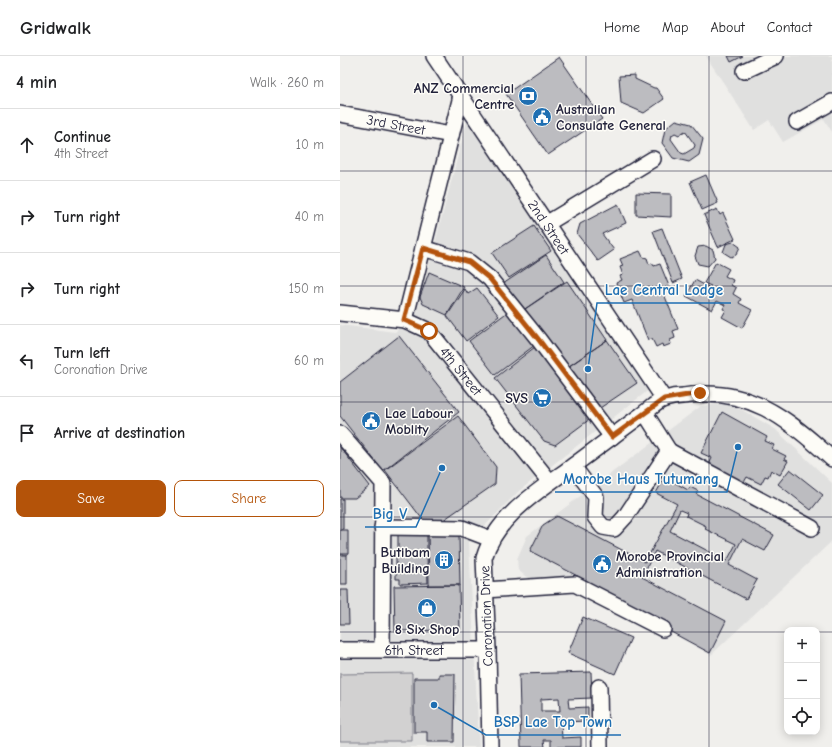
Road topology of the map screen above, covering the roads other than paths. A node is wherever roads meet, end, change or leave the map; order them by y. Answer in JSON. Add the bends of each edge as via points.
{"nodes":[{"id":1,"x":434,"y":56,"type":"edge"},
{"id":2,"x":776,"y":56,"type":"edge"},
{"id":3,"x":744,"y":71,"type":"dead end"},
{"id":4,"x":461,"y":96,"type":"junction"},
{"id":5,"x":832,"y":102,"type":"edge"},
{"id":6,"x":340,"y":114,"type":"edge"},
{"id":7,"x":797,"y":122,"type":"dead end"},
{"id":8,"x":451,"y":135,"type":"junction"},
{"id":9,"x":653,"y":160,"type":"dead end"},
{"id":10,"x":546,"y":224,"type":"junction"},
{"id":11,"x":423,"y":248,"type":"junction"},
{"id":12,"x":340,"y":313,"type":"edge"},
{"id":13,"x":404,"y":320,"type":"junction"},
{"id":14,"x":664,"y":399,"type":"junction"},
{"id":15,"x":645,"y":413,"type":"junction"},
{"id":16,"x":340,"y":434,"type":"edge"},
{"id":17,"x":612,"y":437,"type":"junction"},
{"id":18,"x":669,"y":451,"type":"junction"},
{"id":19,"x":832,"y":459,"type":"edge"},
{"id":20,"x":573,"y":466,"type":"junction"},
{"id":21,"x":550,"y":482,"type":"junction"},
{"id":22,"x":382,"y":527,"type":"junction"},
{"id":23,"x":812,"y":528,"type":"dead end"},
{"id":24,"x":491,"y":539,"type":"junction"},
{"id":25,"x":485,"y":590,"type":"junction"},
{"id":26,"x":663,"y":629,"type":"dead end"},
{"id":27,"x":382,"y":649,"type":"junction"},
{"id":28,"x":340,"y":650,"type":"edge"},
{"id":29,"x":488,"y":650,"type":"junction"},
{"id":30,"x":599,"y":686,"type":"dead end"},
{"id":31,"x":490,"y":747,"type":"edge"},
{"id":32,"x":600,"y":747,"type":"edge"}],
"edges":[{"from":1,"to":4,"type":"street","name":"2nd Street"},
{"from":2,"to":3,"type":"street"},
{"from":4,"to":8,"type":"street"},
{"from":4,"to":10,"type":"street","name":"2nd Street"},
{"from":5,"to":7,"type":"street"},
{"from":6,"to":8,"type":"street","name":"3rd Street"},
{"from":8,"to":11,"type":"street"},
{"from":9,"to":10,"type":"street"},
{"from":10,"to":14,"type":"street","name":"2nd Street"},
{"from":11,"to":13,"type":"street"},
{"from":11,"to":17,"type":"street","via":[[469,262],[490,279]]},
{"from":12,"to":13,"type":"street","name":"4th Street"},
{"from":13,"to":21,"type":"street","name":"4th Street","via":[[429,331]]},
{"from":14,"to":15,"type":"street","name":"Coronation Drive"},
{"from":14,"to":19,"type":"street","name":"Coronation Drive","via":[[700,393],[731,395],[778,415],[801,431]]},
{"from":15,"to":17,"type":"street","name":"Coronation Drive"},
{"from":15,"to":18,"type":"street"},
{"from":16,"to":22,"type":"street","via":[[383,483]]},
{"from":17,"to":20,"type":"street","name":"Coronation Drive"},
{"from":18,"to":20,"type":"street","via":[[625,517],[614,529],[603,527],[595,517],[596,497]]},
{"from":18,"to":23,"type":"street"},
{"from":20,"to":21,"type":"street","name":"Coronation Drive"},
{"from":21,"to":24,"type":"street","name":"Coronation Drive","via":[[519,507]]},
{"from":22,"to":24,"type":"street","via":[[462,528]]},
{"from":22,"to":27,"type":"street"},
{"from":24,"to":25,"type":"street","name":"Coronation Drive","via":[[484,558]]},
{"from":25,"to":26,"type":"street","via":[[576,584]]},
{"from":25,"to":29,"type":"street","name":"Coronation Drive"},
{"from":27,"to":28,"type":"street","name":"6th Street"},
{"from":27,"to":29,"type":"street","name":"6th Street"},
{"from":29,"to":31,"type":"street","name":"Coronation Drive"},
{"from":30,"to":32,"type":"street"}]}
